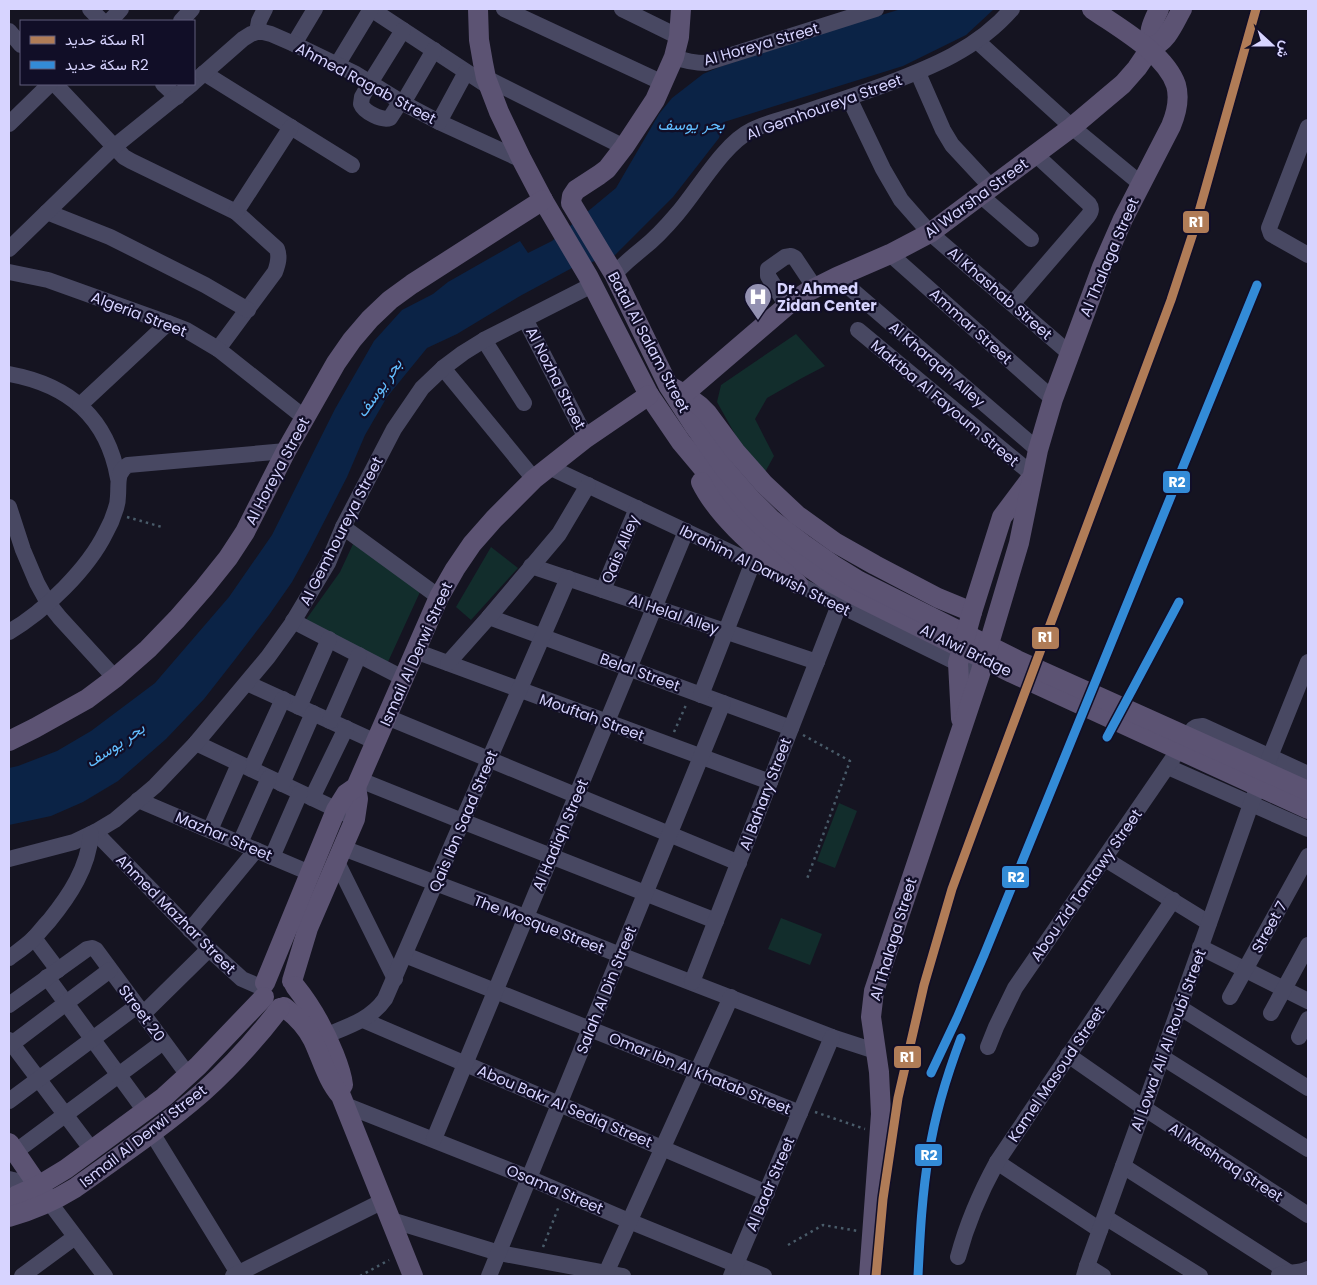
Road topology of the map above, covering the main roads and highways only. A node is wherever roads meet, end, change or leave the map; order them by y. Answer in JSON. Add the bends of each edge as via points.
{"nodes":[{"id":1,"x":478,"y":9,"type":"edge"},
{"id":2,"x":681,"y":9,"type":"edge"},
{"id":3,"x":1092,"y":9,"type":"edge"},
{"id":4,"x":1159,"y":9,"type":"edge"},
{"id":5,"x":1182,"y":9,"type":"edge"},
{"id":6,"x":1151,"y":48,"type":"junction"},
{"id":7,"x":548,"y":208,"type":"junction"},
{"id":8,"x":676,"y":390,"type":"junction"},
{"id":9,"x":649,"y":395,"type":"junction"},
{"id":10,"x":681,"y":442,"type":"junction"},
{"id":11,"x":716,"y":471,"type":"junction"},
{"id":12,"x":1033,"y":475,"type":"junction"},
{"id":13,"x":798,"y":584,"type":"road end"},
{"id":14,"x":972,"y":612,"type":"junction"},
{"id":15,"x":962,"y":729,"type":"junction"},
{"id":16,"x":9,"y":740,"type":"edge"},
{"id":17,"x":358,"y":784,"type":"junction"},
{"id":18,"x":1308,"y":791,"type":"edge"},
{"id":19,"x":1308,"y":809,"type":"edge"},
{"id":20,"x":293,"y":984,"type":"junction"},
{"id":21,"x":271,"y":997,"type":"junction"},
{"id":22,"x":343,"y":1101,"type":"junction"},
{"id":23,"x":12,"y":1148,"type":"edge"},
{"id":24,"x":44,"y":1194,"type":"junction"},
{"id":25,"x":9,"y":1199,"type":"edge"},
{"id":26,"x":9,"y":1217,"type":"edge"},
{"id":27,"x":413,"y":1276,"type":"edge"},
{"id":28,"x":870,"y":1276,"type":"edge"}],
"edges":[{"from":1,"to":7,"type":"main road","via":[[479,40],[487,82],[498,112]]},
{"from":2,"to":8,"type":"main road","name":"Batal Al Salam Street","via":[[674,57],[655,100],[607,169],[576,190],[571,203],[611,269]]},
{"from":3,"to":6,"type":"main road","name":"Al Thalaga Street"},
{"from":4,"to":6,"type":"main road","via":[[1150,30]]},
{"from":5,"to":6,"type":"main road","name":"Al Warsha Street","via":[[1164,39]]},
{"from":6,"to":8,"type":"main road","name":"Al Warsha Street","via":[[1123,84],[1072,127],[930,233],[815,288]]},
{"from":6,"to":12,"type":"main road","name":"Al Thalaga Street","via":[[1176,86],[1178,102],[1174,119],[1102,267],[1053,399]]},
{"from":7,"to":9,"type":"main road","name":"Batal Al Salam Street"},
{"from":7,"to":16,"type":"main road","name":"Al Horeya Street","via":[[412,284],[370,319],[336,363],[228,558],[177,619],[148,649],[87,699]]},
{"from":8,"to":11,"type":"main road","name":"Batal Al Salam Street"},
{"from":8,"to":14,"type":"main road","via":[[707,413],[764,484],[798,515],[836,543],[875,565]]},
{"from":9,"to":10,"type":"main road","name":"Batal Al Salam Street"},
{"from":9,"to":17,"type":"main road","name":"Ismail Al Derwi Street","via":[[542,473],[472,544],[438,597]]},
{"from":10,"to":11,"type":"main road","name":"Batal Al Salam Street"},
{"from":10,"to":13,"type":"main road","via":[[705,491],[725,516]]},
{"from":11,"to":18,"type":"main road","name":"Al Alwi Bridge","via":[[803,544],[859,581],[1017,660]]},
{"from":11,"to":19,"type":"main road","name":"Al Alwi Bridge","via":[[738,510],[827,580],[1012,673]]},
{"from":12,"to":14,"type":"main road","name":"Al Thalaga Street","via":[[1002,517]]},
{"from":12,"to":15,"type":"main road","name":"Al Thalaga Street","via":[[1019,543]]},
{"from":14,"to":15,"type":"main road","name":"Al Thalaga Street","via":[[958,664]]},
{"from":15,"to":28,"type":"main road","name":"Al Thalaga Street","via":[[874,991],[871,1017],[881,1093]]},
{"from":17,"to":20,"type":"main road","name":"Ismail Al Derwi Street","via":[[355,819],[308,928]]},
{"from":17,"to":21,"type":"main road","name":"Ismail Al Derwi Street","via":[[346,794],[336,810],[310,873]]},
{"from":20,"to":21,"type":"main road","name":"Ismail Al Derwi Street","via":[[292,1001]]},
{"from":20,"to":21,"type":"main road","via":[[281,975],[269,978]]},
{"from":20,"to":22,"type":"main road","via":[[327,1035],[342,1074]]},
{"from":21,"to":22,"type":"main road","via":[[305,1027]]},
{"from":21,"to":24,"type":"main road","name":"Ismail Al Derwi Street","via":[[188,1075],[66,1169]]},
{"from":21,"to":24,"type":"main road","name":"Ismail Al Derwi Street","via":[[262,1030],[216,1080],[184,1108],[75,1188]]},
{"from":22,"to":27,"type":"main road"},
{"from":23,"to":24,"type":"main road"},
{"from":24,"to":25,"type":"main road","name":"Ismail Al Derwi Street"},
{"from":24,"to":26,"type":"main road","name":"Ismail Al Derwi Street","via":[[26,1212]]}]}
